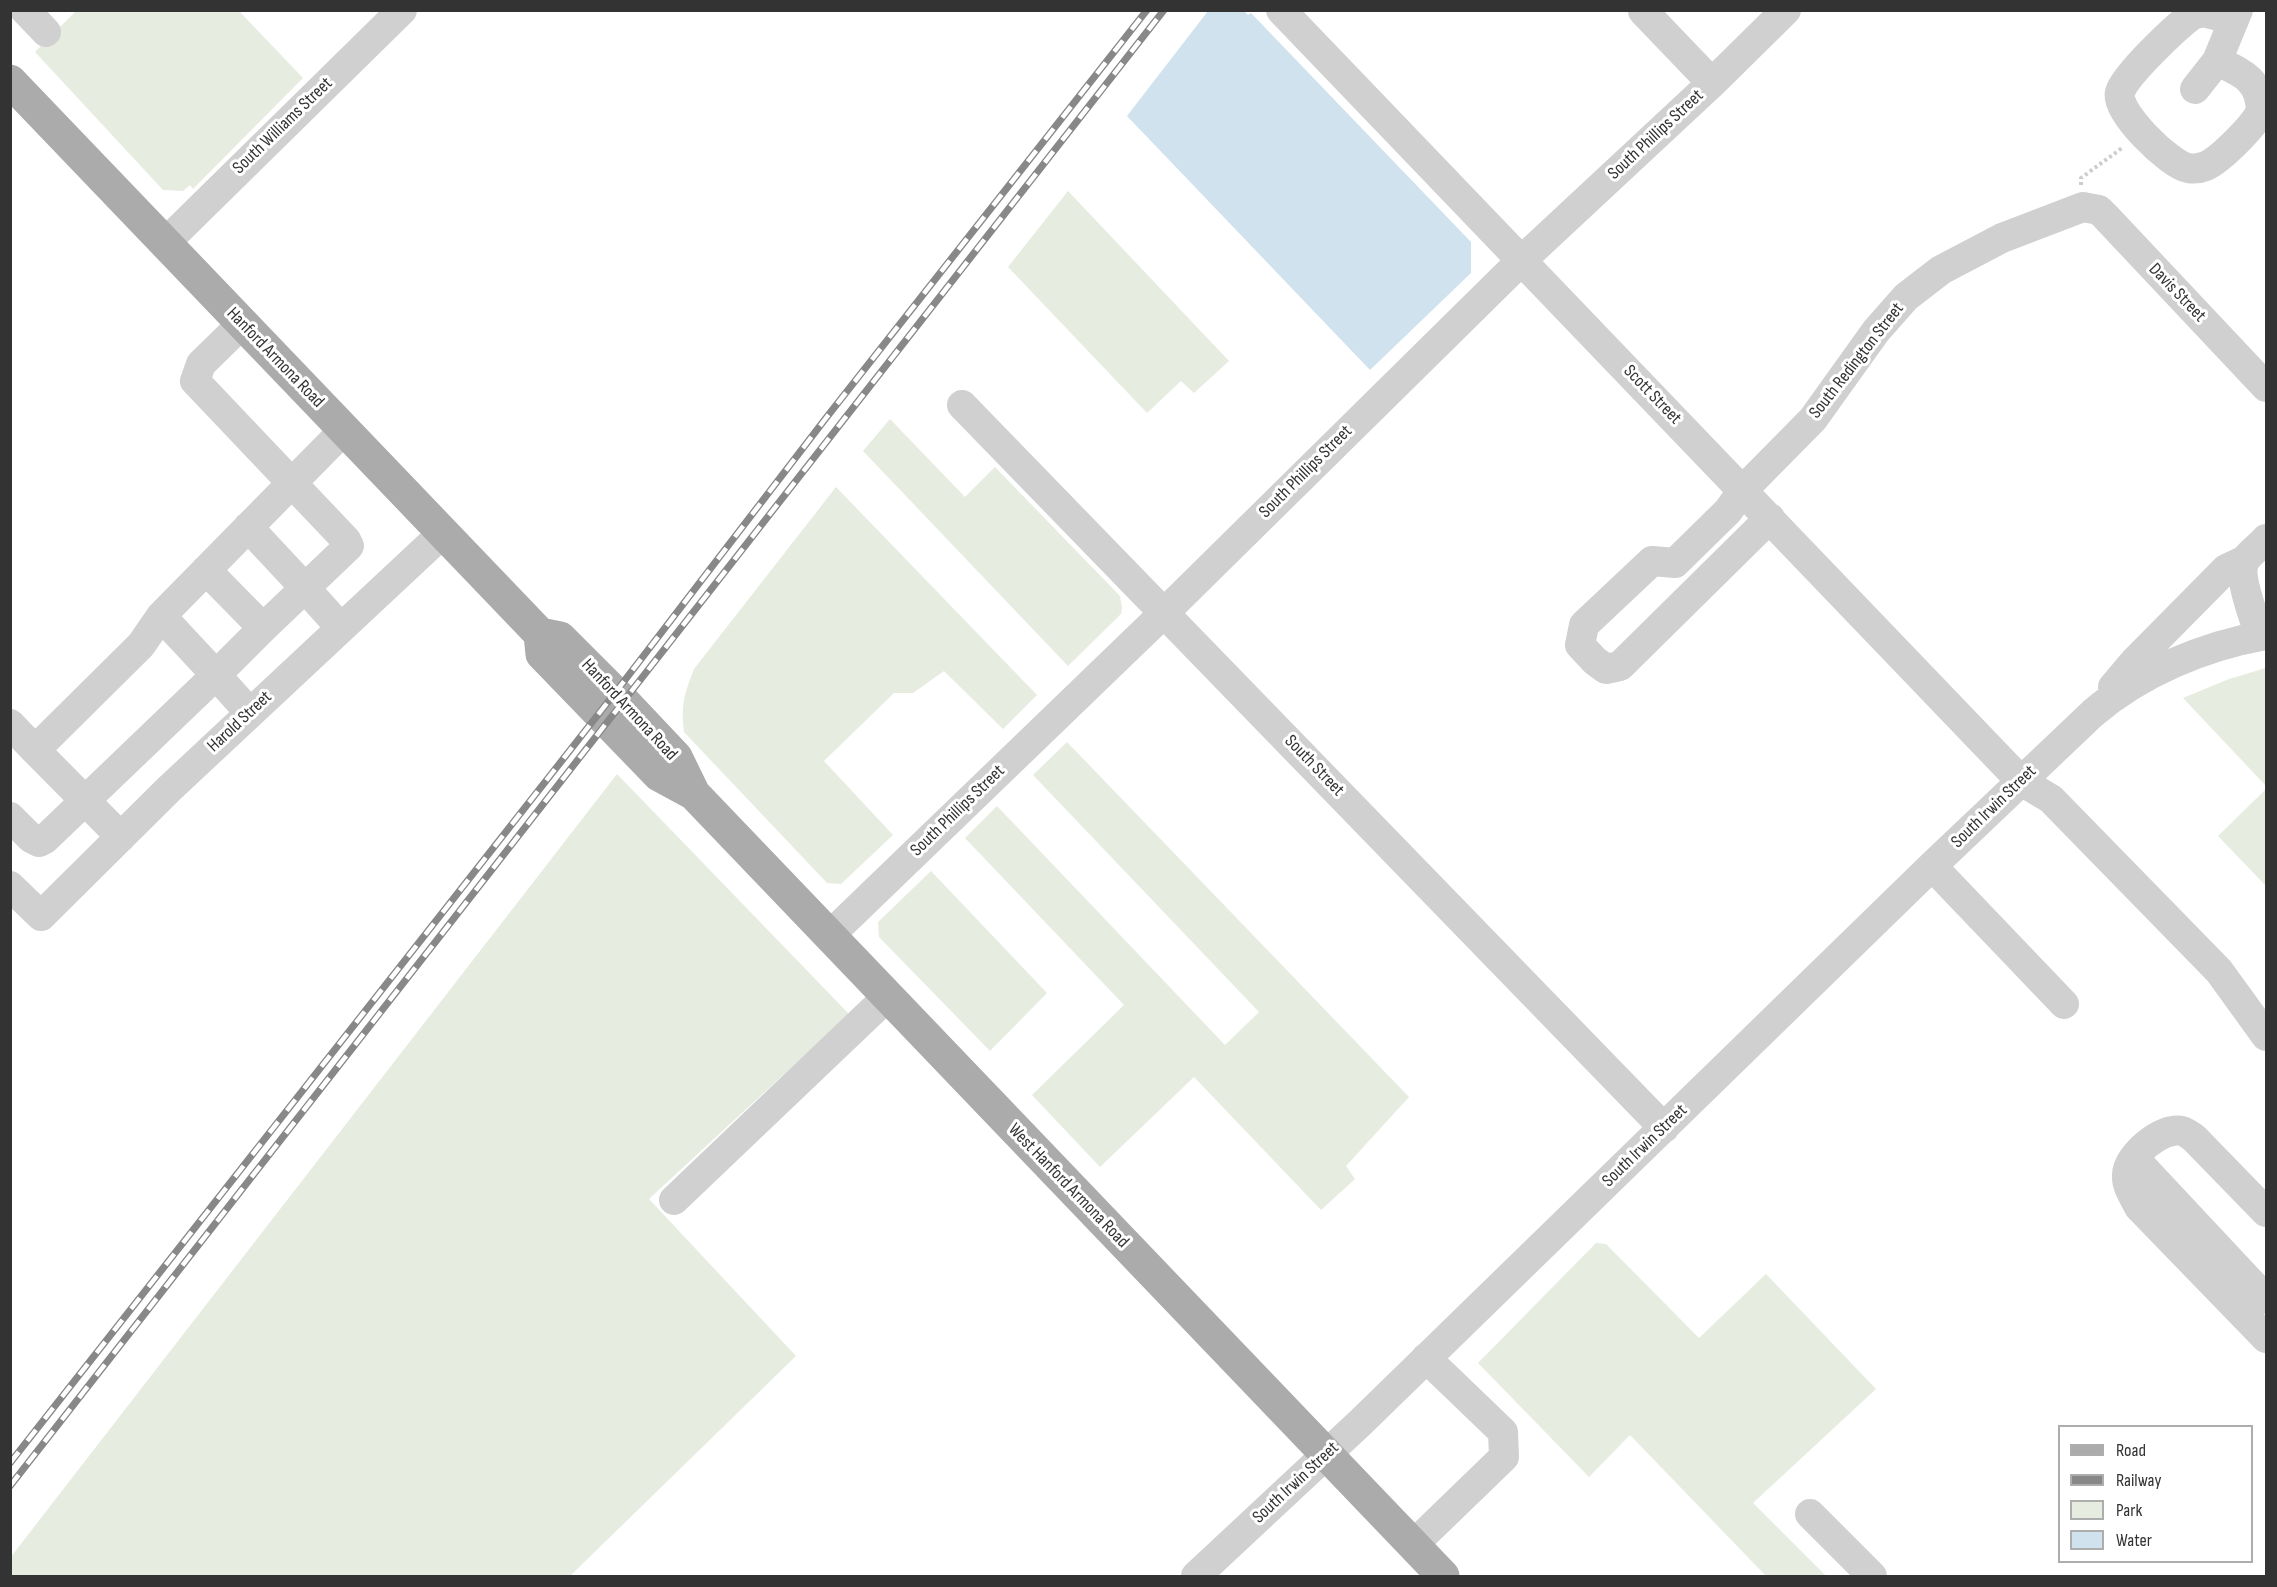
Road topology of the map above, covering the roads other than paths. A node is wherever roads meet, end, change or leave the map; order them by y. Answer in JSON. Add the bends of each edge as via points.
{"nodes":[{"id":1,"x":25,"y":10,"type":"edge"},
{"id":2,"x":402,"y":10,"type":"edge"},
{"id":3,"x":1281,"y":10,"type":"edge"},
{"id":4,"x":1786,"y":10,"type":"edge"},
{"id":5,"x":1643,"y":11,"type":"edge"},
{"id":6,"x":2236,"y":15,"type":"edge"},
{"id":7,"x":46,"y":32,"type":"dead end"},
{"id":8,"x":2217,"y":61,"type":"junction"},
{"id":9,"x":11,"y":82,"type":"edge"},
{"id":10,"x":1712,"y":83,"type":"junction"},
{"id":11,"x":2195,"y":89,"type":"dead end"},
{"id":12,"x":2083,"y":207,"type":"joint"},
{"id":13,"x":165,"y":243,"type":"junction"},
{"id":14,"x":1522,"y":260,"type":"junction"},
{"id":15,"x":242,"y":324,"type":"junction"},
{"id":16,"x":2266,"y":387,"type":"edge"},
{"id":17,"x":962,"y":405,"type":"dead end"},
{"id":18,"x":344,"y":430,"type":"junction"},
{"id":19,"x":291,"y":482,"type":"junction"},
{"id":20,"x":1743,"y":490,"type":"junction"},
{"id":21,"x":1770,"y":518,"type":"junction"},
{"id":22,"x":248,"y":527,"type":"junction"},
{"id":23,"x":443,"y":533,"type":"junction"},
{"id":24,"x":2266,"y":540,"type":"edge"},
{"id":25,"x":2245,"y":560,"type":"junction"},
{"id":26,"x":206,"y":570,"type":"junction"},
{"id":27,"x":305,"y":588,"type":"junction"},
{"id":28,"x":1165,"y":612,"type":"junction"},
{"id":29,"x":161,"y":616,"type":"junction"},
{"id":30,"x":263,"y":628,"type":"junction"},
{"id":31,"x":341,"y":628,"type":"junction"},
{"id":32,"x":2263,"y":636,"type":"edge"},
{"id":33,"x":216,"y":675,"type":"junction"},
{"id":34,"x":250,"y":713,"type":"junction"},
{"id":35,"x":2093,"y":713,"type":"junction"},
{"id":36,"x":10,"y":724,"type":"edge"},
{"id":37,"x":35,"y":750,"type":"junction"},
{"id":38,"x":2021,"y":781,"type":"junction"},
{"id":39,"x":694,"y":794,"type":"joint"},
{"id":40,"x":85,"y":802,"type":"junction"},
{"id":41,"x":10,"y":817,"type":"edge"},
{"id":42,"x":121,"y":837,"type":"junction"},
{"id":43,"x":1932,"y":866,"type":"junction"},
{"id":44,"x":10,"y":886,"type":"edge"},
{"id":45,"x":829,"y":936,"type":"junction"},
{"id":46,"x":887,"y":997,"type":"junction"},
{"id":47,"x":2064,"y":1004,"type":"dead end"},
{"id":48,"x":2266,"y":1036,"type":"edge"},
{"id":49,"x":1664,"y":1128,"type":"junction"},
{"id":50,"x":2134,"y":1158,"type":"junction"},
{"id":51,"x":674,"y":1200,"type":"dead end"},
{"id":52,"x":2266,"y":1212,"type":"edge"},
{"id":53,"x":2266,"y":1299,"type":"edge"},
{"id":54,"x":2266,"y":1338,"type":"edge"},
{"id":55,"x":1426,"y":1358,"type":"junction"},
{"id":56,"x":1326,"y":1455,"type":"junction"},
{"id":57,"x":1810,"y":1514,"type":"dead end"},
{"id":58,"x":1413,"y":1545,"type":"junction"},
{"id":59,"x":1196,"y":1576,"type":"edge"},
{"id":60,"x":1443,"y":1576,"type":"edge"},
{"id":61,"x":1872,"y":1576,"type":"edge"}],
"edges":[{"from":1,"to":7,"type":"street"},
{"from":2,"to":13,"type":"street","name":"South Williams Street"},
{"from":3,"to":14,"type":"street","name":"Scott Street"},
{"from":4,"to":10,"type":"street","name":"South Phillips Street"},
{"from":5,"to":10,"type":"street"},
{"from":6,"to":8,"type":"street"},
{"from":6,"to":8,"type":"street","via":[[2192,15],[2131,76],[2120,93],[2126,114],[2145,135],[2187,168],[2202,168],[2214,160],[2251,127],[2261,111],[2258,90],[2250,79]]},
{"from":8,"to":11,"type":"street"},
{"from":9,"to":13,"type":"main road","name":"Hanford Armona Road"},
{"from":10,"to":14,"type":"street","name":"South Phillips Street"},
{"from":12,"to":16,"type":"street","name":"Davis Street","via":[[2099,210]]},
{"from":12,"to":20,"type":"street","name":"South Redington Street","via":[[2002,238],[1941,270],[1906,297],[1876,331],[1813,419]]},
{"from":13,"to":15,"type":"main road","name":"Hanford Armona Road"},
{"from":14,"to":20,"type":"street","name":"Scott Street"},
{"from":14,"to":28,"type":"street","name":"South Phillips Street"},
{"from":15,"to":18,"type":"main road","name":"Hanford Armona Road"},
{"from":15,"to":19,"type":"street","via":[[201,364],[195,381]]},
{"from":17,"to":28,"type":"street","name":"South Street"},
{"from":18,"to":19,"type":"street"},
{"from":18,"to":23,"type":"main road","name":"Hanford Armona Road"},
{"from":19,"to":22,"type":"street"},
{"from":19,"to":27,"type":"street","via":[[349,546]]},
{"from":20,"to":21,"type":"street","name":"Scott Street"},
{"from":20,"to":21,"type":"street","name":"South Redington Street","via":[[1728,511],[1674,563],[1652,561],[1584,625],[1580,645],[1595,661],[1606,669],[1620,666]]},
{"from":21,"to":38,"type":"street","name":"Scott Street"},
{"from":22,"to":26,"type":"street"},
{"from":22,"to":27,"type":"street"},
{"from":23,"to":31,"type":"street","name":"Harold Street"},
{"from":23,"to":39,"type":"main road","name":"Hanford Armona Road","via":[[540,634],[560,638],[625,703],[676,757]]},
{"from":24,"to":25,"type":"street"},
{"from":25,"to":32,"type":"street","via":[[2243,575]]},
{"from":25,"to":35,"type":"street","via":[[2226,569],[2191,604],[2135,661]]},
{"from":26,"to":29,"type":"street"},
{"from":26,"to":30,"type":"street"},
{"from":27,"to":30,"type":"street"},
{"from":27,"to":31,"type":"street"},
{"from":28,"to":45,"type":"street","name":"South Phillips Street"},
{"from":28,"to":49,"type":"street","name":"South Street"},
{"from":29,"to":33,"type":"street"},
{"from":29,"to":37,"type":"street","via":[[141,645]]},
{"from":30,"to":33,"type":"street"},
{"from":31,"to":34,"type":"street","name":"Harold Street"},
{"from":32,"to":35,"type":"street","via":[[2179,661],[2118,693]]},
{"from":33,"to":34,"type":"street"},
{"from":33,"to":40,"type":"street"},
{"from":34,"to":42,"type":"street","name":"Harold Street"},
{"from":35,"to":38,"type":"street","name":"South Irwin Street"},
{"from":36,"to":37,"type":"street"},
{"from":37,"to":40,"type":"street"},
{"from":38,"to":43,"type":"street","name":"South Irwin Street"},
{"from":38,"to":48,"type":"street","name":"Scott Street","via":[[2051,799],[2219,971]]},
{"from":39,"to":45,"type":"main road","name":"West Hanford Armona Road"},
{"from":40,"to":41,"type":"street","via":[[39,842]]},
{"from":40,"to":42,"type":"street"},
{"from":42,"to":44,"type":"street","name":"Harold Street","via":[[41,916]]},
{"from":43,"to":47,"type":"street"},
{"from":43,"to":49,"type":"street","name":"South Irwin Street"},
{"from":45,"to":46,"type":"main road","name":"West Hanford Armona Road"},
{"from":46,"to":51,"type":"street"},
{"from":46,"to":56,"type":"main road","name":"West Hanford Armona Road"},
{"from":49,"to":55,"type":"street","name":"South Irwin Street"},
{"from":50,"to":52,"type":"street","via":[[2159,1134],[2183,1131]]},
{"from":50,"to":53,"type":"street"},
{"from":50,"to":54,"type":"street","via":[[2126,1177],[2139,1207]]},
{"from":55,"to":56,"type":"street","name":"South Irwin Street"},
{"from":55,"to":58,"type":"street","via":[[1503,1432],[1504,1457]]},
{"from":56,"to":58,"type":"main road","name":"West Hanford Armona Road"},
{"from":56,"to":59,"type":"street","name":"South Irwin Street"},
{"from":57,"to":61,"type":"street"},
{"from":58,"to":60,"type":"main road","name":"West Hanford Armona Road"}]}
